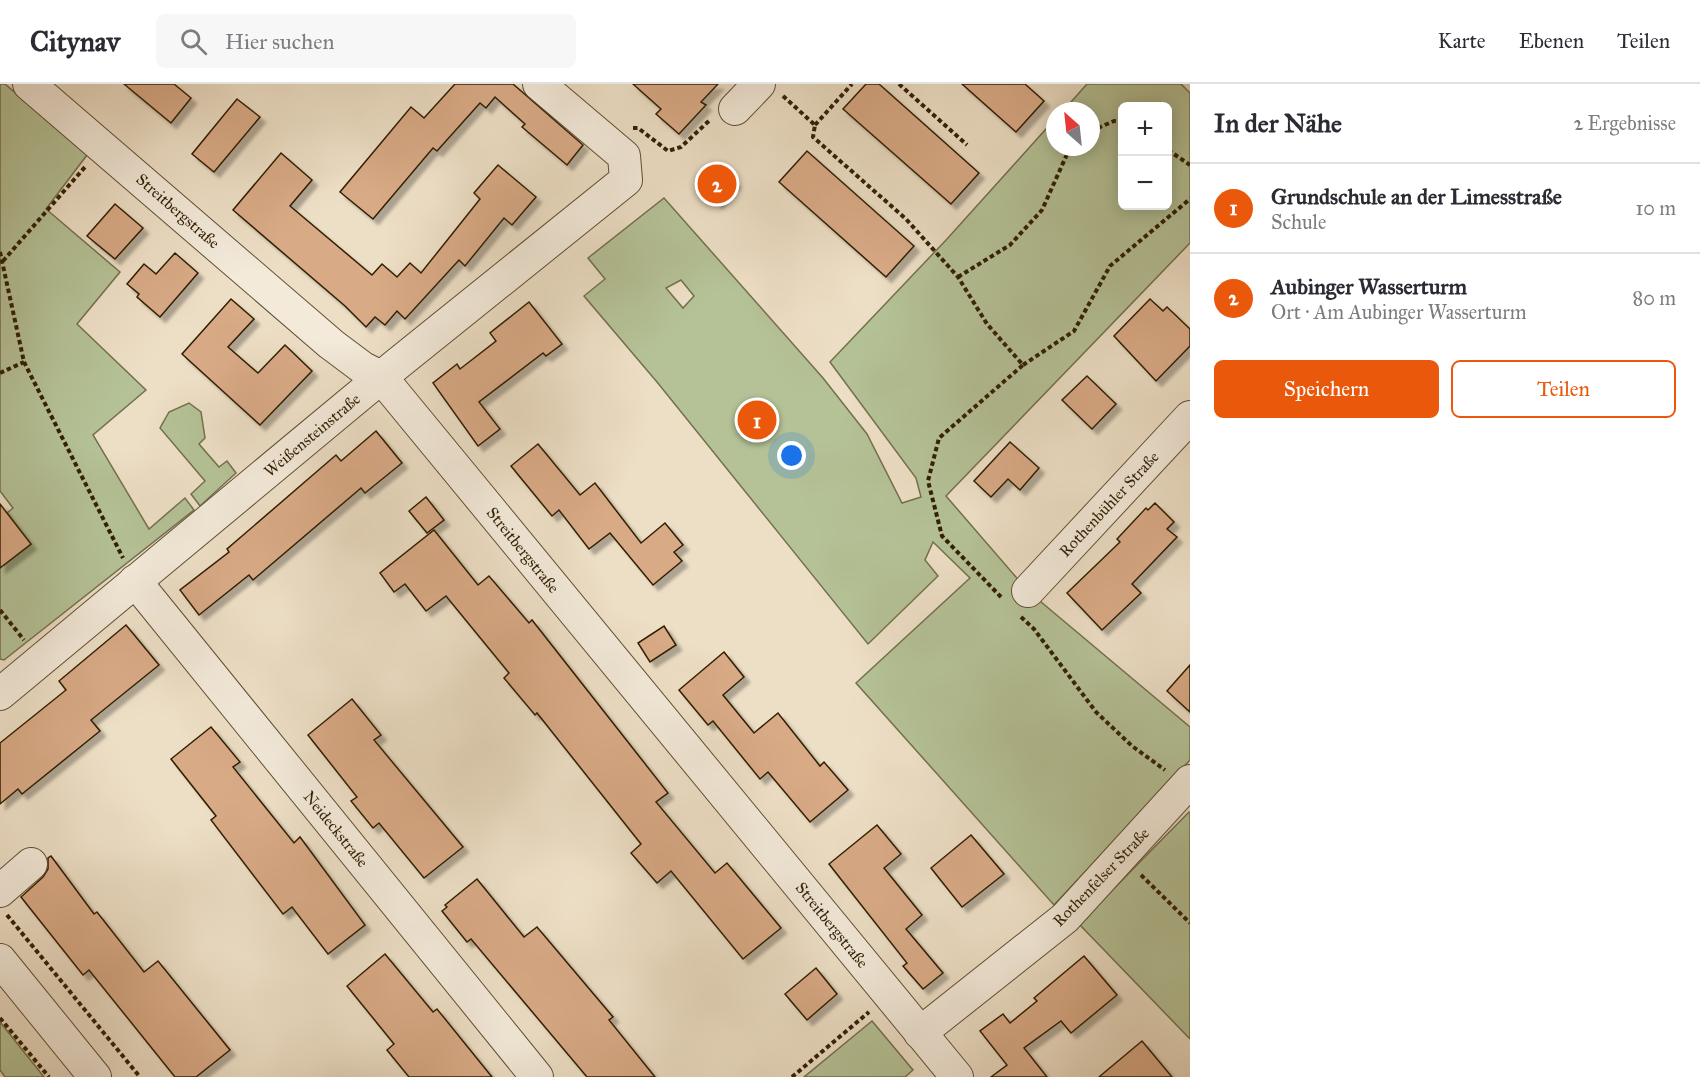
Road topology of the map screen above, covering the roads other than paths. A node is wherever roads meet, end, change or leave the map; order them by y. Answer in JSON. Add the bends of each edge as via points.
{"nodes":[{"id":1,"x":29,"y":84,"type":"edge"},
{"id":2,"x":539,"y":84,"type":"edge"},
{"id":3,"x":768,"y":87,"type":"edge"},
{"id":4,"x":735,"y":109,"type":"road end"},
{"id":5,"x":381,"y":377,"type":"junction"},
{"id":6,"x":1190,"y":417,"type":"edge"},
{"id":7,"x":131,"y":574,"type":"junction"},
{"id":8,"x":1017,"y":602,"type":"road end"},
{"id":9,"x":0,"y":694,"type":"edge"},
{"id":10,"x":1184,"y":778,"type":"edge"},
{"id":11,"x":31,"y":864,"type":"dead end"},
{"id":12,"x":0,"y":891,"type":"edge"},
{"id":13,"x":0,"y":960,"type":"edge"},
{"id":14,"x":921,"y":1033,"type":"junction"},
{"id":15,"x":95,"y":1077,"type":"edge"},
{"id":16,"x":537,"y":1077,"type":"edge"},
{"id":17,"x":957,"y":1077,"type":"edge"}],
"edges":[{"from":1,"to":5,"type":"street","name":"Streitbergstraße","via":[[331,344]]},
{"from":2,"to":5,"type":"street","name":"Weißensteinstraße","via":[[624,156],[626,180]]},
{"from":3,"to":4,"type":"street"},
{"from":5,"to":7,"type":"street","name":"Weißensteinstraße"},
{"from":5,"to":14,"type":"street","name":"Streitbergstraße"},
{"from":6,"to":8,"type":"street","name":"Rothenbühler Straße"},
{"from":7,"to":9,"type":"street","name":"Weißensteinstraße"},
{"from":7,"to":16,"type":"street","name":"Neideckstraße"},
{"from":10,"to":14,"type":"street","name":"Rothenfelser Straße","via":[[1065,918]]},
{"from":11,"to":12,"type":"street"},
{"from":13,"to":15,"type":"street"},
{"from":14,"to":17,"type":"street","name":"Streitbergstraße"}]}
